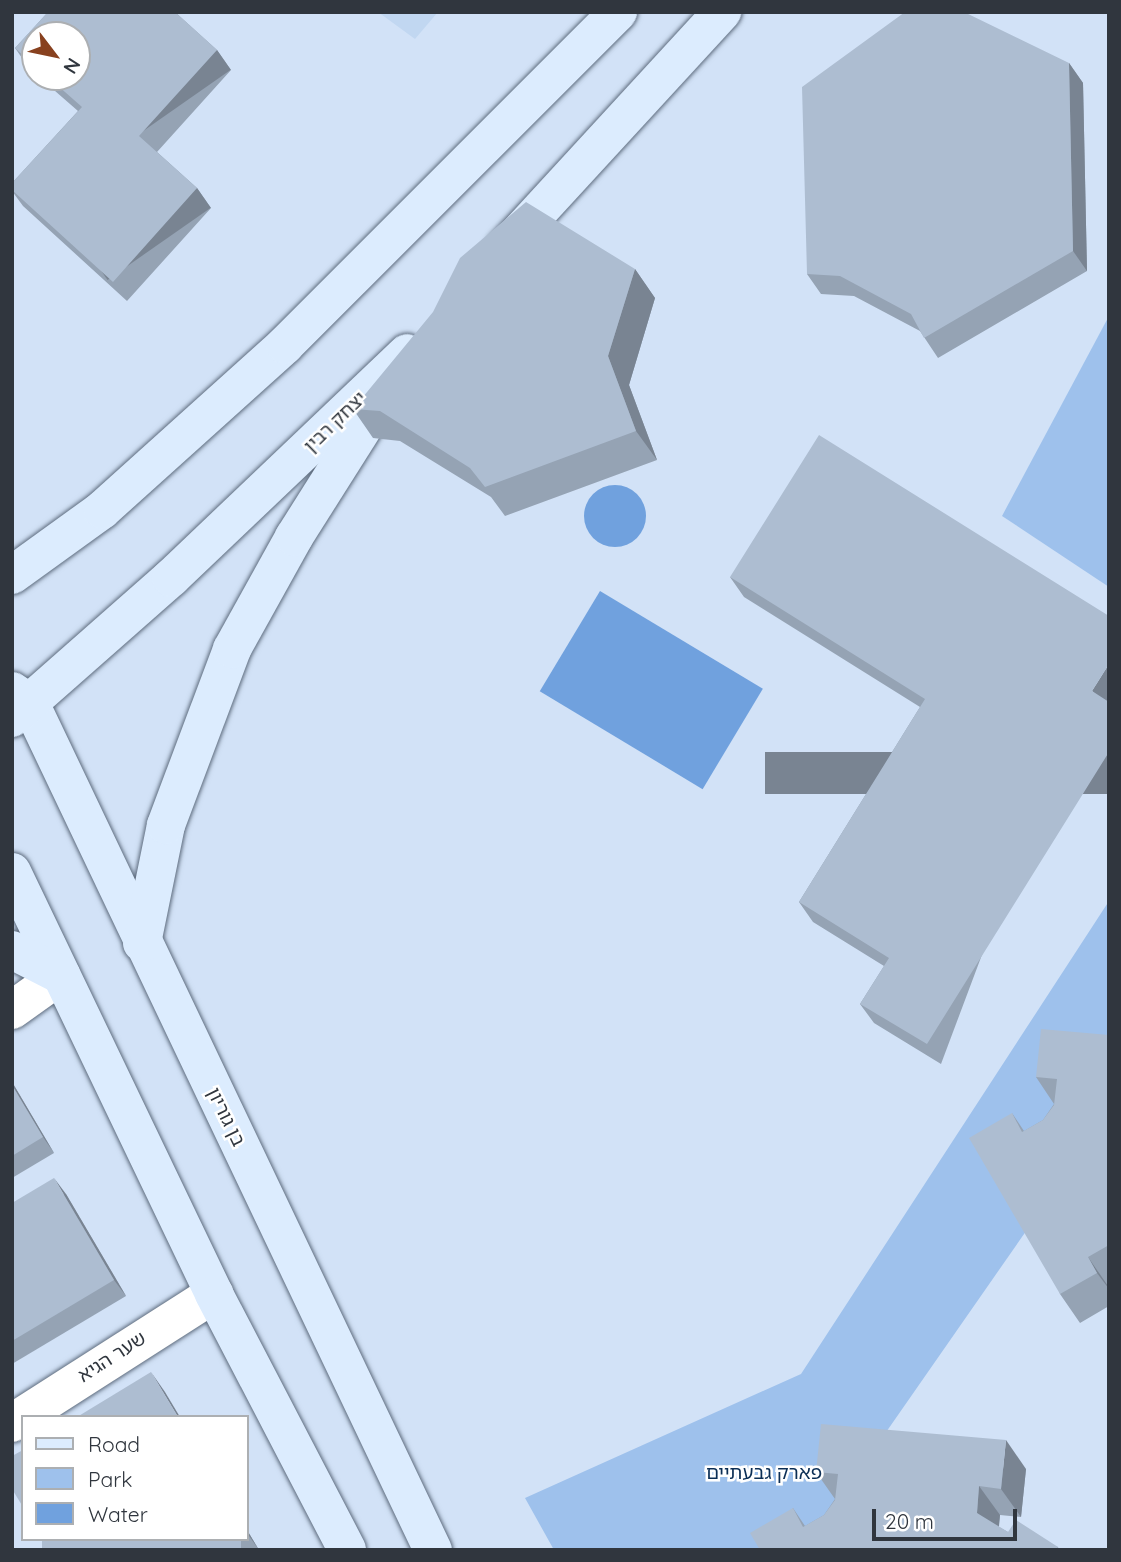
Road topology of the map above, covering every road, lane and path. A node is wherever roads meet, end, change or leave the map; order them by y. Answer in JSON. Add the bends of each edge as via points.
{"nodes":[{"id":1,"x":618,"y":12,"type":"edge"},
{"id":2,"x":722,"y":12,"type":"edge"},
{"id":3,"x":480,"y":275,"type":"edge"},
{"id":4,"x":12,"y":575,"type":"edge"},
{"id":5,"x":18,"y":704,"type":"edge"},
{"id":6,"x":12,"y":872,"type":"edge"},
{"id":7,"x":142,"y":943,"type":"junction"},
{"id":8,"x":12,"y":950,"type":"edge"},
{"id":9,"x":61,"y":975,"type":"junction"},
{"id":10,"x":12,"y":1010,"type":"edge"},
{"id":11,"x":214,"y":1294,"type":"junction"},
{"id":12,"x":25,"y":1415,"type":"edge"},
{"id":13,"x":347,"y":1550,"type":"edge"},
{"id":14,"x":433,"y":1550,"type":"edge"}],
"edges":[{"from":1,"to":4,"type":"main road","via":[[285,345],[102,510]]},
{"from":2,"to":3,"type":"main road"},
{"from":5,"to":7,"type":"main road","name":"בן גוריון"},
{"from":5,"to":7,"type":"main road","name":"יצחק רבין","via":[[171,578],[424,336],[293,537],[232,649],[166,825]]},
{"from":6,"to":9,"type":"main road"},
{"from":7,"to":14,"type":"main road","name":"בן גוריון"},
{"from":8,"to":9,"type":"main road"},
{"from":9,"to":10,"type":"street"},
{"from":9,"to":11,"type":"main road"},
{"from":11,"to":12,"type":"street","name":"שער הגיא"},
{"from":11,"to":13,"type":"main road"}]}
